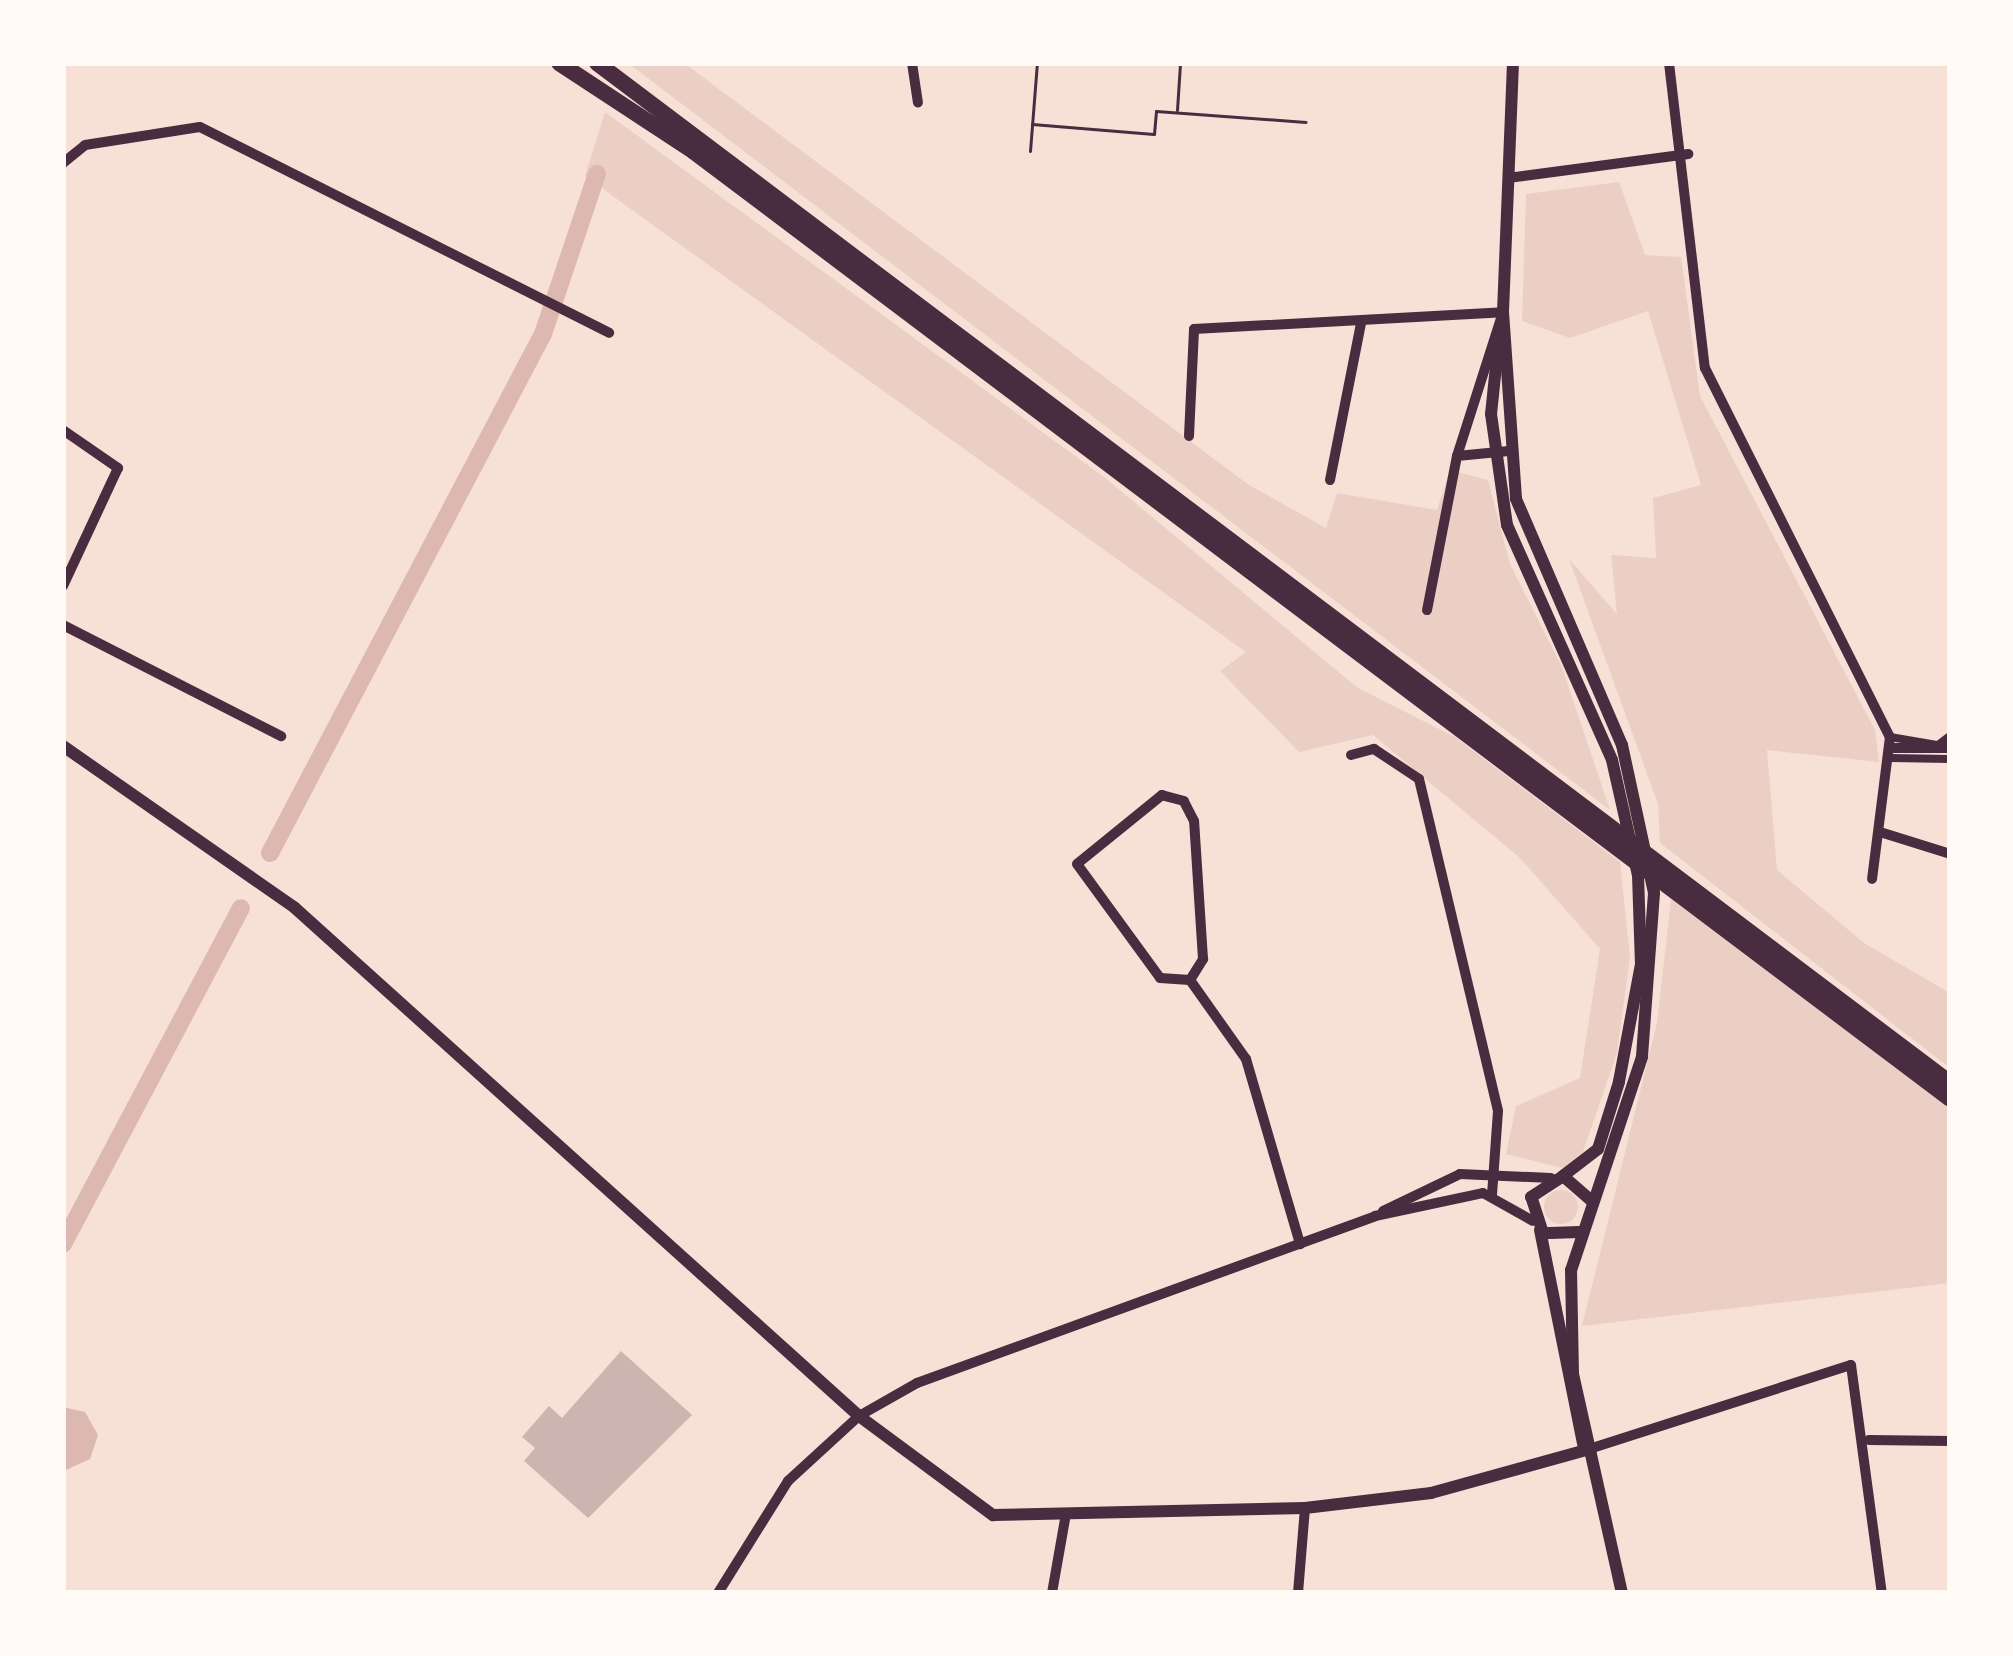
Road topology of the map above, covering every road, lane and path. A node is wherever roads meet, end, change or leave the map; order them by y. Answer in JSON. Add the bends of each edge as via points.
{"nodes":[{"id":1,"x":559,"y":63,"type":"edge"},
{"id":2,"x":597,"y":63,"type":"edge"},
{"id":3,"x":912,"y":63,"type":"edge"},
{"id":4,"x":1037,"y":63,"type":"edge"},
{"id":5,"x":1180,"y":63,"type":"edge"},
{"id":6,"x":1513,"y":63,"type":"edge"},
{"id":7,"x":1669,"y":63,"type":"edge"},
{"id":8,"x":918,"y":103,"type":"dead end"},
{"id":9,"x":1177,"y":112,"type":"junction"},
{"id":10,"x":1306,"y":122,"type":"dead end"},
{"id":11,"x":1032,"y":124,"type":"junction"},
{"id":12,"x":1030,"y":151,"type":"dead end"},
{"id":13,"x":1688,"y":154,"type":"junction"},
{"id":14,"x":63,"y":163,"type":"edge"},
{"id":15,"x":1508,"y":178,"type":"junction"},
{"id":16,"x":1503,"y":312,"type":"junction"},
{"id":17,"x":1361,"y":323,"type":"junction"},
{"id":18,"x":609,"y":333,"type":"dead end"},
{"id":19,"x":63,"y":430,"type":"edge"},
{"id":20,"x":1190,"y":436,"type":"dead end"},
{"id":21,"x":1509,"y":451,"type":"junction"},
{"id":22,"x":1494,"y":453,"type":"junction"},
{"id":23,"x":1457,"y":456,"type":"junction"},
{"id":24,"x":1330,"y":480,"type":"dead end"},
{"id":25,"x":63,"y":586,"type":"edge"},
{"id":26,"x":1427,"y":610,"type":"dead end"},
{"id":27,"x":63,"y":626,"type":"edge"},
{"id":28,"x":280,"y":736,"type":"dead end"},
{"id":29,"x":1950,"y":736,"type":"edge"},
{"id":30,"x":63,"y":746,"type":"edge"},
{"id":31,"x":1890,"y":748,"type":"junction"},
{"id":32,"x":1950,"y":748,"type":"edge"},
{"id":33,"x":1351,"y":755,"type":"dead end"},
{"id":34,"x":1950,"y":759,"type":"edge"},
{"id":35,"x":1880,"y":832,"type":"junction"},
{"id":36,"x":1950,"y":854,"type":"edge"},
{"id":37,"x":1872,"y":880,"type":"dead end"},
{"id":38,"x":1190,"y":980,"type":"junction"},
{"id":39,"x":1950,"y":1083,"type":"edge"},
{"id":40,"x":1950,"y":1099,"type":"edge"},
{"id":41,"x":1496,"y":1172,"type":"junction"},
{"id":42,"x":1557,"y":1177,"type":"junction"},
{"id":43,"x":1492,"y":1194,"type":"junction"},
{"id":44,"x":1592,"y":1207,"type":"junction"},
{"id":45,"x":1375,"y":1216,"type":"junction"},
{"id":46,"x":1536,"y":1226,"type":"junction"},
{"id":47,"x":1582,"y":1230,"type":"junction"},
{"id":48,"x":1300,"y":1244,"type":"junction"},
{"id":49,"x":859,"y":1416,"type":"junction"},
{"id":50,"x":1869,"y":1440,"type":"junction"},
{"id":51,"x":1950,"y":1441,"type":"edge"},
{"id":52,"x":1586,"y":1450,"type":"junction"},
{"id":53,"x":1305,"y":1508,"type":"junction"},
{"id":54,"x":1065,"y":1519,"type":"junction"},
{"id":55,"x":718,"y":1593,"type":"edge"},
{"id":56,"x":1052,"y":1593,"type":"edge"},
{"id":57,"x":1298,"y":1593,"type":"edge"},
{"id":58,"x":1622,"y":1593,"type":"edge"},
{"id":59,"x":1882,"y":1593,"type":"edge"}],
"edges":[{"from":1,"to":40,"type":"highway","via":[[694,151]]},
{"from":2,"to":39,"type":"highway"},
{"from":3,"to":8,"type":"street"},
{"from":4,"to":11,"type":"path"},
{"from":5,"to":9,"type":"path"},
{"from":6,"to":15,"type":"street"},
{"from":7,"to":13,"type":"street"},
{"from":9,"to":10,"type":"path"},
{"from":9,"to":11,"type":"path","via":[[1156,111],[1154,134]]},
{"from":11,"to":12,"type":"path"},
{"from":13,"to":15,"type":"street"},
{"from":13,"to":31,"type":"street","via":[[1705,368]]},
{"from":14,"to":18,"type":"street","via":[[85,145],[200,127]]},
{"from":15,"to":16,"type":"street"},
{"from":16,"to":17,"type":"street"},
{"from":16,"to":21,"type":"street"},
{"from":16,"to":22,"type":"street"},
{"from":16,"to":23,"type":"street"},
{"from":17,"to":20,"type":"street","via":[[1194,329]]},
{"from":17,"to":24,"type":"street"},
{"from":19,"to":25,"type":"street","via":[[118,468]]},
{"from":21,"to":22,"type":"street"},
{"from":21,"to":44,"type":"street","via":[[1528,541],[1622,745],[1647,836],[1656,934],[1642,1057]]},
{"from":22,"to":23,"type":"street"},
{"from":22,"to":42,"type":"street","via":[[1517,562],[1605,743],[1629,819],[1641,926],[1632,1027],[1602,1141]]},
{"from":23,"to":26,"type":"street"},
{"from":27,"to":28,"type":"street"},
{"from":29,"to":31,"type":"street","via":[[1938,746]]},
{"from":30,"to":49,"type":"street","via":[[295,908]]},
{"from":31,"to":32,"type":"street"},
{"from":31,"to":34,"type":"street"},
{"from":31,"to":35,"type":"street"},
{"from":33,"to":41,"type":"street","via":[[1374,749],[1419,779],[1493,1088]]},
{"from":35,"to":36,"type":"street"},
{"from":35,"to":37,"type":"street"},
{"from":38,"to":38,"type":"street","via":[[1160,978],[1077,864],[1162,794],[1184,801],[1194,821],[1203,959]]},
{"from":38,"to":48,"type":"street","via":[[1251,1067]]},
{"from":41,"to":42,"type":"street"},
{"from":41,"to":43,"type":"street"},
{"from":41,"to":45,"type":"street","via":[[1452,1177]]},
{"from":42,"to":44,"type":"street"},
{"from":42,"to":46,"type":"street","via":[[1533,1193]]},
{"from":43,"to":45,"type":"street"},
{"from":43,"to":46,"type":"street"},
{"from":44,"to":47,"type":"street"},
{"from":45,"to":48,"type":"street"},
{"from":46,"to":47,"type":"street"},
{"from":46,"to":52,"type":"street","via":[[1566,1401]]},
{"from":47,"to":52,"type":"street","via":[[1570,1347]]},
{"from":48,"to":49,"type":"street","via":[[934,1376]]},
{"from":49,"to":54,"type":"street","via":[[977,1508]]},
{"from":49,"to":55,"type":"street","via":[[766,1508]]},
{"from":50,"to":51,"type":"street"},
{"from":50,"to":52,"type":"street","via":[[1860,1380],[1843,1363]]},
{"from":50,"to":59,"type":"street"},
{"from":52,"to":53,"type":"street","via":[[1431,1493]]},
{"from":52,"to":58,"type":"street"},
{"from":53,"to":54,"type":"street"},
{"from":53,"to":57,"type":"street"},
{"from":54,"to":56,"type":"street"}]}
